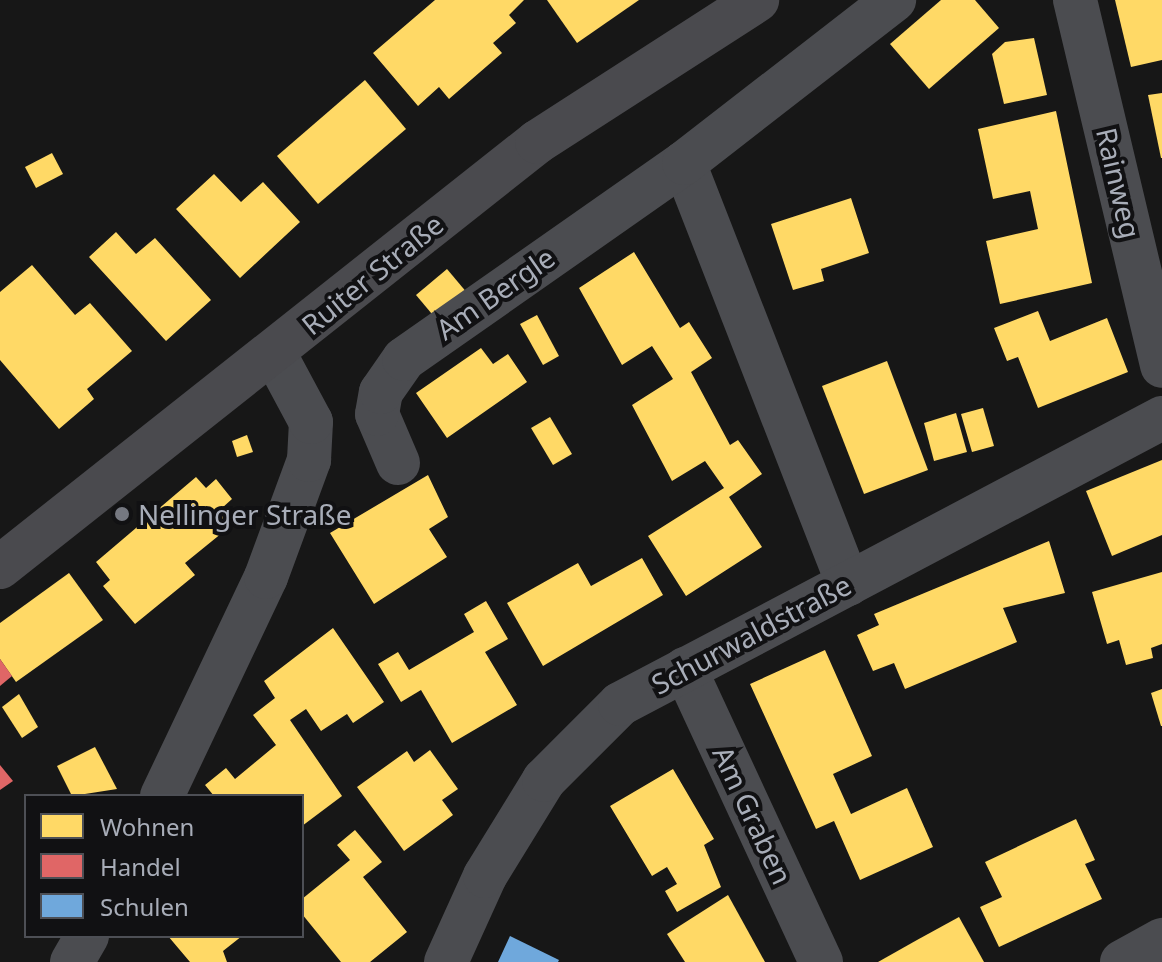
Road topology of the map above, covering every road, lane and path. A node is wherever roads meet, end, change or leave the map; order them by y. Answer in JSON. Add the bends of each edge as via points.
{"nodes":[{"id":1,"x":894,"y":0,"type":"edge"},
{"id":2,"x":1075,"y":0,"type":"edge"},
{"id":3,"x":747,"y":3,"type":"edge"},
{"id":4,"x":684,"y":163,"type":"junction"},
{"id":5,"x":274,"y":353,"type":"junction"},
{"id":6,"x":1162,"y":366,"type":"edge"},
{"id":7,"x":1162,"y":418,"type":"edge"},
{"id":8,"x":398,"y":463,"type":"dead end"},
{"id":9,"x":0,"y":567,"type":"edge"},
{"id":10,"x":848,"y":584,"type":"junction"},
{"id":11,"x":685,"y":669,"type":"junction"},
{"id":12,"x":163,"y":794,"type":"edge"},
{"id":13,"x":86,"y":938,"type":"edge"},
{"id":14,"x":1162,"y":940,"type":"edge"},
{"id":15,"x":72,"y":962,"type":"edge"},
{"id":16,"x":446,"y":962,"type":"edge"},
{"id":17,"x":821,"y":962,"type":"edge"},
{"id":18,"x":1122,"y":962,"type":"edge"}],
"edges":[{"from":1,"to":4,"type":"street","name":"Am Bergle"},
{"from":2,"to":6,"type":"street","name":"Rainweg"},
{"from":3,"to":5,"type":"street","name":"Ruiter Straße","via":[[585,106]]},
{"from":4,"to":8,"type":"street","name":"Am Bergle","via":[[404,359],[381,392],[377,414]]},
{"from":4,"to":10,"type":"street"},
{"from":5,"to":9,"type":"street","name":"Ruiter Straße"},
{"from":5,"to":12,"type":"street","via":[[311,422],[309,460],[256,602]]},
{"from":7,"to":10,"type":"street","name":"Schurwaldstraße"},
{"from":10,"to":11,"type":"street","name":"Schurwaldstraße"},
{"from":11,"to":16,"type":"street","name":"Schurwaldstraße","via":[[598,720],[544,780],[485,876]]},
{"from":11,"to":17,"type":"street","name":"Am Graben"},
{"from":13,"to":15,"type":"street"},
{"from":14,"to":18,"type":"street"}]}
